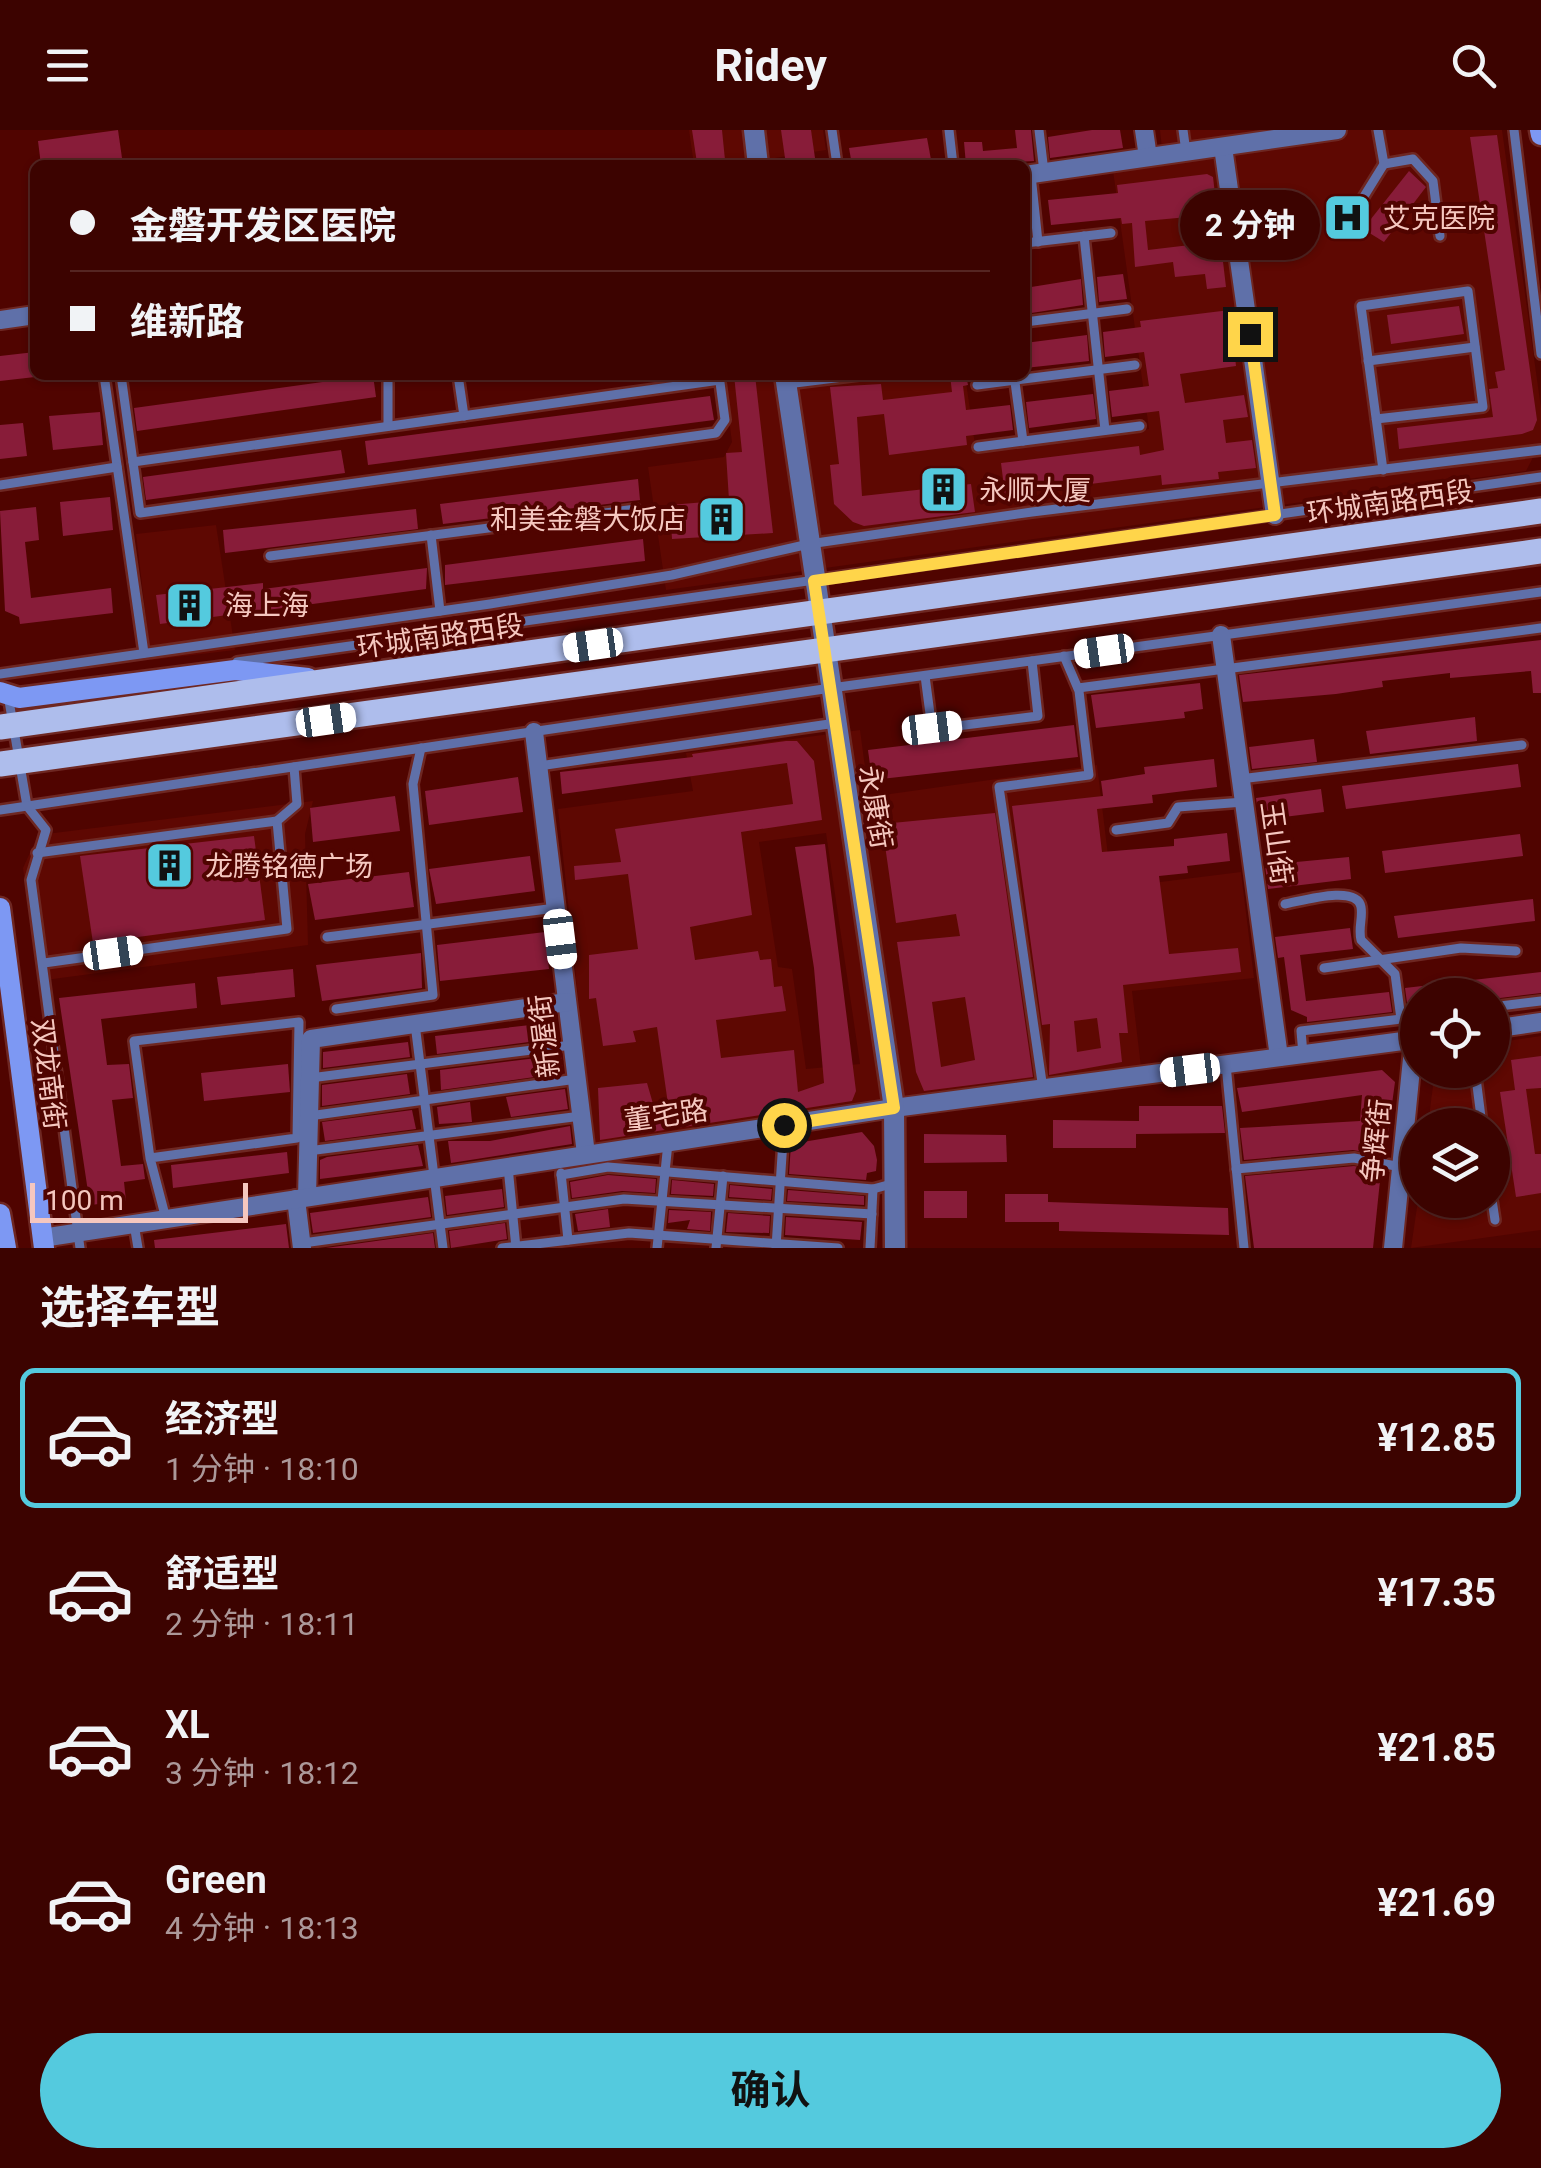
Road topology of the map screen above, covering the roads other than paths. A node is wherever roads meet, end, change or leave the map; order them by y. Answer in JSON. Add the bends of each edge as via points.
{"nodes":[{"id":1,"x":754,"y":130,"type":"edge"},
{"id":2,"x":832,"y":130,"type":"edge"},
{"id":3,"x":948,"y":130,"type":"edge"},
{"id":4,"x":1039,"y":130,"type":"edge"},
{"id":5,"x":1144,"y":130,"type":"edge"},
{"id":6,"x":1183,"y":130,"type":"edge"},
{"id":7,"x":1338,"y":130,"type":"edge"},
{"id":8,"x":1378,"y":130,"type":"edge"},
{"id":9,"x":1514,"y":130,"type":"edge"},
{"id":10,"x":1222,"y":147,"type":"junction"},
{"id":11,"x":1186,"y":152,"type":"junction"},
{"id":12,"x":1148,"y":157,"type":"junction"},
{"id":13,"x":757,"y":160,"type":"edge"},
{"id":14,"x":835,"y":160,"type":"edge"},
{"id":15,"x":951,"y":160,"type":"edge"},
{"id":16,"x":1384,"y":164,"type":"junction"},
{"id":17,"x":1033,"y":174,"type":"edge"},
{"id":18,"x":1358,"y":206,"type":"dead end"},
{"id":19,"x":1111,"y":233,"type":"dead end"},
{"id":20,"x":1084,"y":236,"type":"junction"},
{"id":21,"x":1440,"y":236,"type":"dead end"},
{"id":22,"x":1038,"y":242,"type":"junction"},
{"id":23,"x":1030,"y":243,"type":"edge"},
{"id":24,"x":1126,"y":309,"type":"dead end"},
{"id":25,"x":1092,"y":313,"type":"junction"},
{"id":26,"x":30,"y":316,"type":"edge"},
{"id":27,"x":0,"y":320,"type":"edge"},
{"id":28,"x":1030,"y":321,"type":"edge"},
{"id":29,"x":1475,"y":347,"type":"junction"},
{"id":30,"x":1541,"y":354,"type":"edge"},
{"id":31,"x":1368,"y":361,"type":"junction"},
{"id":32,"x":1134,"y":364,"type":"dead end"},
{"id":33,"x":1098,"y":369,"type":"junction"},
{"id":34,"x":1030,"y":376,"type":"edge"},
{"id":35,"x":105,"y":380,"type":"edge"},
{"id":36,"x":122,"y":380,"type":"edge"},
{"id":37,"x":388,"y":380,"type":"edge"},
{"id":38,"x":459,"y":380,"type":"edge"},
{"id":39,"x":706,"y":380,"type":"edge"},
{"id":40,"x":719,"y":380,"type":"edge"},
{"id":41,"x":785,"y":380,"type":"edge"},
{"id":42,"x":1003,"y":380,"type":"edge"},
{"id":43,"x":1014,"y":380,"type":"edge"},
{"id":44,"x":977,"y":385,"type":"dead end"},
{"id":45,"x":464,"y":416,"type":"junction"},
{"id":46,"x":1376,"y":419,"type":"junction"},
{"id":47,"x":388,"y":426,"type":"junction"},
{"id":48,"x":1140,"y":426,"type":"dead end"},
{"id":49,"x":1105,"y":430,"type":"junction"},
{"id":50,"x":1022,"y":441,"type":"junction"},
{"id":51,"x":978,"y":447,"type":"dead end"},
{"id":52,"x":1541,"y":450,"type":"edge"},
{"id":53,"x":133,"y":462,"type":"junction"},
{"id":54,"x":117,"y":468,"type":"junction"},
{"id":55,"x":1383,"y":470,"type":"junction"},
{"id":56,"x":1541,"y":477,"type":"edge"},
{"id":57,"x":0,"y":484,"type":"edge"},
{"id":58,"x":1271,"y":484,"type":"junction"},
{"id":59,"x":636,"y":509,"type":"dead end"},
{"id":60,"x":1541,"y":511,"type":"edge"},
{"id":61,"x":1275,"y":515,"type":"junction"},
{"id":62,"x":431,"y":535,"type":"junction"},
{"id":63,"x":809,"y":544,"type":"junction"},
{"id":64,"x":1541,"y":551,"type":"edge"},
{"id":65,"x":270,"y":556,"type":"dead end"},
{"id":66,"x":814,"y":581,"type":"junction"},
{"id":67,"x":1541,"y":592,"type":"edge"},
{"id":68,"x":440,"y":611,"type":"junction"},
{"id":69,"x":819,"y":614,"type":"junction"},
{"id":70,"x":1541,"y":628,"type":"edge"},
{"id":71,"x":1221,"y":635,"type":"junction"},
{"id":72,"x":824,"y":651,"type":"junction"},
{"id":73,"x":144,"y":653,"type":"junction"},
{"id":74,"x":1064,"y":656,"type":"junction"},
{"id":75,"x":1032,"y":661,"type":"junction"},
{"id":76,"x":1226,"y":669,"type":"junction"},
{"id":77,"x":924,"y":676,"type":"junction"},
{"id":78,"x":330,"y":681,"type":"junction"},
{"id":79,"x":2,"y":687,"type":"edge"},
{"id":80,"x":831,"y":688,"type":"junction"},
{"id":81,"x":1078,"y":688,"type":"junction"},
{"id":82,"x":836,"y":723,"type":"junction"},
{"id":83,"x":6,"y":726,"type":"edge"},
{"id":84,"x":534,"y":732,"type":"junction"},
{"id":85,"x":1522,"y":745,"type":"dead end"},
{"id":86,"x":421,"y":748,"type":"junction"},
{"id":87,"x":10,"y":763,"type":"edge"},
{"id":88,"x":539,"y":766,"type":"junction"},
{"id":89,"x":294,"y":767,"type":"junction"},
{"id":90,"x":1240,"y":779,"type":"junction"},
{"id":91,"x":1244,"y":802,"type":"junction"},
{"id":92,"x":27,"y":806,"type":"junction"},
{"id":93,"x":0,"y":810,"type":"edge"},
{"id":94,"x":278,"y":821,"type":"junction"},
{"id":95,"x":1116,"y":830,"type":"dead end"},
{"id":96,"x":37,"y":853,"type":"junction"},
{"id":97,"x":1285,"y":904,"type":"dead end"},
{"id":98,"x":0,"y":908,"type":"edge"},
{"id":99,"x":556,"y":908,"type":"junction"},
{"id":100,"x":426,"y":924,"type":"junction"},
{"id":101,"x":328,"y":937,"type":"dead end"},
{"id":102,"x":1516,"y":951,"type":"dead end"},
{"id":103,"x":1380,"y":961,"type":"junction"},
{"id":104,"x":44,"y":963,"type":"junction"},
{"id":105,"x":1324,"y":968,"type":"dead end"},
{"id":106,"x":1541,"y":1001,"type":"edge"},
{"id":107,"x":567,"y":1002,"type":"junction"},
{"id":108,"x":1510,"y":1005,"type":"edge"},
{"id":109,"x":336,"y":1008,"type":"dead end"},
{"id":110,"x":1400,"y":1013,"type":"edge"},
{"id":111,"x":1400,"y":1019,"type":"edge"},
{"id":112,"x":1541,"y":1022,"type":"edge"},
{"id":113,"x":415,"y":1024,"type":"junction"},
{"id":114,"x":1510,"y":1026,"type":"edge"},
{"id":115,"x":1400,"y":1041,"type":"edge"},
{"id":116,"x":572,"y":1044,"type":"junction"},
{"id":117,"x":1304,"y":1054,"type":"junction"},
{"id":118,"x":1278,"y":1057,"type":"junction"},
{"id":119,"x":420,"y":1064,"type":"junction"},
{"id":120,"x":1226,"y":1065,"type":"junction"},
{"id":121,"x":310,"y":1078,"type":"junction"},
{"id":122,"x":576,"y":1080,"type":"junction"},
{"id":123,"x":1043,"y":1089,"type":"junction"},
{"id":124,"x":424,"y":1100,"type":"junction"},
{"id":125,"x":894,"y":1108,"type":"junction"},
{"id":126,"x":309,"y":1116,"type":"junction"},
{"id":127,"x":581,"y":1116,"type":"junction"},
{"id":128,"x":784,"y":1125,"type":"junction"},
{"id":129,"x":429,"y":1136,"type":"junction"},
{"id":130,"x":668,"y":1143,"type":"junction"},
{"id":131,"x":308,"y":1151,"type":"junction"},
{"id":132,"x":586,"y":1154,"type":"junction"},
{"id":133,"x":150,"y":1158,"type":"junction"},
{"id":134,"x":560,"y":1166,"type":"junction"},
{"id":135,"x":508,"y":1167,"type":"junction"},
{"id":136,"x":1400,"y":1168,"type":"edge"},
{"id":137,"x":1236,"y":1169,"type":"junction"},
{"id":138,"x":665,"y":1172,"type":"junction"},
{"id":139,"x":723,"y":1176,"type":"junction"},
{"id":140,"x":434,"y":1178,"type":"junction"},
{"id":141,"x":1400,"y":1178,"type":"edge"},
{"id":142,"x":780,"y":1181,"type":"junction"},
{"id":143,"x":894,"y":1184,"type":"junction"},
{"id":144,"x":873,"y":1189,"type":"junction"},
{"id":145,"x":301,"y":1198,"type":"junction"},
{"id":146,"x":661,"y":1203,"type":"junction"},
{"id":147,"x":720,"y":1205,"type":"junction"},
{"id":148,"x":564,"y":1207,"type":"junction"},
{"id":149,"x":779,"y":1207,"type":"junction"},
{"id":150,"x":0,"y":1214,"type":"edge"},
{"id":151,"x":513,"y":1214,"type":"junction"},
{"id":152,"x":872,"y":1214,"type":"junction"},
{"id":153,"x":166,"y":1219,"type":"junction"},
{"id":154,"x":134,"y":1224,"type":"junction"},
{"id":155,"x":440,"y":1224,"type":"junction"},
{"id":156,"x":658,"y":1235,"type":"junction"},
{"id":157,"x":79,"y":1240,"type":"edge"},
{"id":158,"x":568,"y":1240,"type":"junction"},
{"id":159,"x":43,"y":1243,"type":"edge"},
{"id":160,"x":716,"y":1244,"type":"edge"},
{"id":161,"x":302,"y":1246,"type":"edge"},
{"id":162,"x":776,"y":1246,"type":"edge"},
{"id":163,"x":516,"y":1247,"type":"edge"},
{"id":164,"x":6,"y":1248,"type":"edge"},
{"id":165,"x":138,"y":1248,"type":"edge"},
{"id":166,"x":443,"y":1248,"type":"edge"},
{"id":167,"x":502,"y":1248,"type":"edge"},
{"id":168,"x":657,"y":1248,"type":"edge"},
{"id":169,"x":838,"y":1248,"type":"edge"},
{"id":170,"x":870,"y":1248,"type":"edge"},
{"id":171,"x":895,"y":1248,"type":"edge"},
{"id":172,"x":1244,"y":1248,"type":"edge"},
{"id":173,"x":1393,"y":1248,"type":"edge"}],
"edges":[{"from":1,"to":13,"type":"street"},
{"from":2,"to":14,"type":"lane"},
{"from":3,"to":15,"type":"lane"},
{"from":4,"to":17,"type":"lane"},
{"from":5,"to":12,"type":"street"},
{"from":6,"to":11,"type":"lane"},
{"from":7,"to":10,"type":"street"},
{"from":8,"to":16,"type":"lane"},
{"from":9,"to":30,"type":"lane"},
{"from":10,"to":11,"type":"street"},
{"from":10,"to":58,"type":"street"},
{"from":11,"to":12,"type":"street"},
{"from":12,"to":17,"type":"street"},
{"from":16,"to":18,"type":"lane"},
{"from":16,"to":21,"type":"lane","via":[[1413,159],[1433,181]]},
{"from":17,"to":22,"type":"lane"},
{"from":19,"to":20,"type":"lane"},
{"from":20,"to":22,"type":"lane"},
{"from":20,"to":25,"type":"lane"},
{"from":22,"to":23,"type":"lane"},
{"from":24,"to":25,"type":"lane"},
{"from":25,"to":28,"type":"lane"},
{"from":25,"to":33,"type":"lane"},
{"from":26,"to":27,"type":"street"},
{"from":29,"to":31,"type":"lane"},
{"from":29,"to":31,"type":"lane","via":[[1468,291],[1360,306]]},
{"from":29,"to":46,"type":"lane","via":[[1482,407]]},
{"from":31,"to":46,"type":"lane"},
{"from":32,"to":33,"type":"lane"},
{"from":33,"to":34,"type":"lane"},
{"from":33,"to":49,"type":"lane"},
{"from":35,"to":54,"type":"lane"},
{"from":36,"to":53,"type":"lane"},
{"from":37,"to":47,"type":"lane"},
{"from":38,"to":45,"type":"lane"},
{"from":39,"to":45,"type":"lane"},
{"from":40,"to":53,"type":"lane","via":[[725,420],[716,433],[696,436],[140,513]]},
{"from":41,"to":63,"type":"street","name":"永康街"},
{"from":42,"to":44,"type":"lane"},
{"from":43,"to":50,"type":"lane"},
{"from":45,"to":47,"type":"lane"},
{"from":46,"to":55,"type":"lane"},
{"from":47,"to":53,"type":"lane"},
{"from":48,"to":49,"type":"lane"},
{"from":49,"to":50,"type":"lane"},
{"from":50,"to":51,"type":"lane"},
{"from":52,"to":55,"type":"lane"},
{"from":54,"to":57,"type":"lane"},
{"from":54,"to":73,"type":"lane"},
{"from":55,"to":58,"type":"lane"},
{"from":56,"to":61,"type":"lane"},
{"from":58,"to":61,"type":"street"},
{"from":58,"to":63,"type":"lane"},
{"from":59,"to":62,"type":"lane"},
{"from":60,"to":69,"type":"main road","name":"环城南路西段"},
{"from":61,"to":66,"type":"lane"},
{"from":62,"to":65,"type":"lane"},
{"from":62,"to":68,"type":"lane"},
{"from":63,"to":66,"type":"street","name":"永康街"},
{"from":63,"to":68,"type":"lane","via":[[672,574]]},
{"from":64,"to":72,"type":"main road"},
{"from":66,"to":69,"type":"street","name":"永康街"},
{"from":66,"to":79,"type":"lane"},
{"from":67,"to":71,"type":"lane"},
{"from":68,"to":73,"type":"lane"},
{"from":69,"to":72,"type":"street","name":"永康街"},
{"from":69,"to":78,"type":"main road","name":"环城南路西段"},
{"from":70,"to":76,"type":"lane"},
{"from":71,"to":74,"type":"lane"},
{"from":71,"to":76,"type":"street","name":"玉山街"},
{"from":72,"to":80,"type":"street","name":"永康街"},
{"from":72,"to":87,"type":"main road"},
{"from":73,"to":79,"type":"lane"},
{"from":74,"to":75,"type":"lane"},
{"from":74,"to":81,"type":"lane"},
{"from":75,"to":77,"type":"lane"},
{"from":75,"to":77,"type":"lane","via":[[1038,716],[932,728]]},
{"from":76,"to":81,"type":"lane"},
{"from":76,"to":90,"type":"street","name":"玉山街"},
{"from":77,"to":80,"type":"lane"},
{"from":78,"to":79,"type":"main road","via":[[235,670],[19,698]]},
{"from":78,"to":83,"type":"main road","name":"环城南路西段"},
{"from":79,"to":83,"type":"lane"},
{"from":80,"to":82,"type":"street","name":"永康街"},
{"from":80,"to":84,"type":"lane"},
{"from":81,"to":123,"type":"lane","via":[[1089,775],[999,787]]},
{"from":82,"to":88,"type":"lane"},
{"from":82,"to":125,"type":"street","name":"永康街"},
{"from":83,"to":87,"type":"lane"},
{"from":84,"to":86,"type":"lane"},
{"from":84,"to":88,"type":"street","name":"新渥街"},
{"from":85,"to":90,"type":"lane"},
{"from":86,"to":89,"type":"lane"},
{"from":86,"to":100,"type":"lane","via":[[413,784]]},
{"from":87,"to":92,"type":"lane"},
{"from":88,"to":99,"type":"street","name":"新渥街"},
{"from":89,"to":92,"type":"lane"},
{"from":89,"to":94,"type":"lane","via":[[297,804]]},
{"from":90,"to":91,"type":"street","name":"玉山街"},
{"from":91,"to":95,"type":"lane","via":[[1178,807],[1168,823]]},
{"from":91,"to":118,"type":"street","name":"玉山街"},
{"from":92,"to":93,"type":"lane"},
{"from":92,"to":96,"type":"lane","via":[[46,830]]},
{"from":94,"to":96,"type":"lane"},
{"from":94,"to":104,"type":"lane","via":[[287,928]]},
{"from":96,"to":104,"type":"lane","via":[[30,880]]},
{"from":97,"to":103,"type":"lane","via":[[1341,892],[1356,898],[1361,940]]},
{"from":98,"to":159,"type":"main road","name":"双龙南街"},
{"from":99,"to":100,"type":"lane"},
{"from":99,"to":107,"type":"street","name":"新渥街"},
{"from":100,"to":101,"type":"lane"},
{"from":100,"to":109,"type":"lane","via":[[433,995]]},
{"from":102,"to":103,"type":"lane","via":[[1462,948]]},
{"from":103,"to":105,"type":"lane"},
{"from":103,"to":110,"type":"lane","via":[[1394,974]]},
{"from":104,"to":157,"type":"lane"},
{"from":106,"to":108,"type":"lane"},
{"from":107,"to":113,"type":"street"},
{"from":107,"to":116,"type":"street","name":"新渥街"},
{"from":111,"to":117,"type":"lane","via":[[1301,1032]]},
{"from":112,"to":114,"type":"street"},
{"from":113,"to":119,"type":"lane"},
{"from":113,"to":121,"type":"street","via":[[310,1040]]},
{"from":115,"to":117,"type":"street","name":"董宅路"},
{"from":116,"to":119,"type":"lane"},
{"from":116,"to":122,"type":"street","name":"新渥街"},
{"from":117,"to":118,"type":"street","name":"董宅路"},
{"from":118,"to":120,"type":"street","name":"董宅路"},
{"from":119,"to":121,"type":"lane"},
{"from":119,"to":124,"type":"lane"},
{"from":120,"to":123,"type":"street","name":"董宅路"},
{"from":120,"to":137,"type":"lane"},
{"from":121,"to":126,"type":"street"},
{"from":122,"to":124,"type":"lane"},
{"from":122,"to":127,"type":"street","name":"新渥街"},
{"from":123,"to":125,"type":"street","name":"董宅路"},
{"from":124,"to":126,"type":"lane"},
{"from":124,"to":129,"type":"lane"},
{"from":125,"to":128,"type":"street","name":"董宅路"},
{"from":125,"to":143,"type":"street","name":"永康街"},
{"from":126,"to":131,"type":"street"},
{"from":127,"to":129,"type":"lane"},
{"from":127,"to":132,"type":"street","name":"新渥街"},
{"from":128,"to":130,"type":"street","name":"董宅路"},
{"from":128,"to":142,"type":"lane"},
{"from":129,"to":131,"type":"lane"},
{"from":129,"to":140,"type":"lane"},
{"from":130,"to":132,"type":"street","name":"董宅路"},
{"from":130,"to":138,"type":"lane"},
{"from":131,"to":145,"type":"street"},
{"from":132,"to":134,"type":"street","name":"董宅路"},
{"from":133,"to":133,"type":"lane","via":[[134,1041],[299,1022],[297,1138]]},
{"from":133,"to":153,"type":"lane"},
{"from":134,"to":135,"type":"street","name":"董宅路"},
{"from":134,"to":138,"type":"lane"},
{"from":134,"to":148,"type":"lane"},
{"from":135,"to":140,"type":"street","name":"董宅路"},
{"from":135,"to":151,"type":"lane"},
{"from":136,"to":137,"type":"lane","via":[[1354,1158]]},
{"from":137,"to":172,"type":"lane"},
{"from":138,"to":139,"type":"lane"},
{"from":138,"to":146,"type":"lane"},
{"from":139,"to":142,"type":"lane"},
{"from":139,"to":147,"type":"lane"},
{"from":140,"to":145,"type":"street","name":"董宅路"},
{"from":140,"to":155,"type":"lane"},
{"from":141,"to":173,"type":"street","name":"争辉街"},
{"from":142,"to":144,"type":"lane"},
{"from":142,"to":149,"type":"lane"},
{"from":143,"to":144,"type":"lane"},
{"from":143,"to":171,"type":"street","name":"永康街"},
{"from":144,"to":152,"type":"lane"},
{"from":145,"to":153,"type":"street","name":"董宅路"},
{"from":145,"to":161,"type":"street"},
{"from":146,"to":147,"type":"lane"},
{"from":146,"to":148,"type":"lane","via":[[624,1199]]},
{"from":146,"to":156,"type":"lane"},
{"from":147,"to":149,"type":"lane"},
{"from":147,"to":160,"type":"lane"},
{"from":148,"to":151,"type":"lane"},
{"from":148,"to":158,"type":"lane"},
{"from":149,"to":152,"type":"lane"},
{"from":149,"to":162,"type":"lane"},
{"from":150,"to":164,"type":"main road"},
{"from":151,"to":155,"type":"lane"},
{"from":151,"to":163,"type":"lane"},
{"from":152,"to":170,"type":"lane"},
{"from":153,"to":154,"type":"street","name":"董宅路"},
{"from":154,"to":157,"type":"street","name":"董宅路"},
{"from":154,"to":165,"type":"lane"},
{"from":155,"to":161,"type":"lane"},
{"from":155,"to":166,"type":"lane"},
{"from":156,"to":158,"type":"lane"},
{"from":156,"to":160,"type":"lane"},
{"from":156,"to":168,"type":"lane"},
{"from":157,"to":159,"type":"street","name":"董宅路"},
{"from":158,"to":163,"type":"lane"},
{"from":160,"to":162,"type":"lane"},
{"from":162,"to":169,"type":"lane"},
{"from":163,"to":167,"type":"lane"}]}
